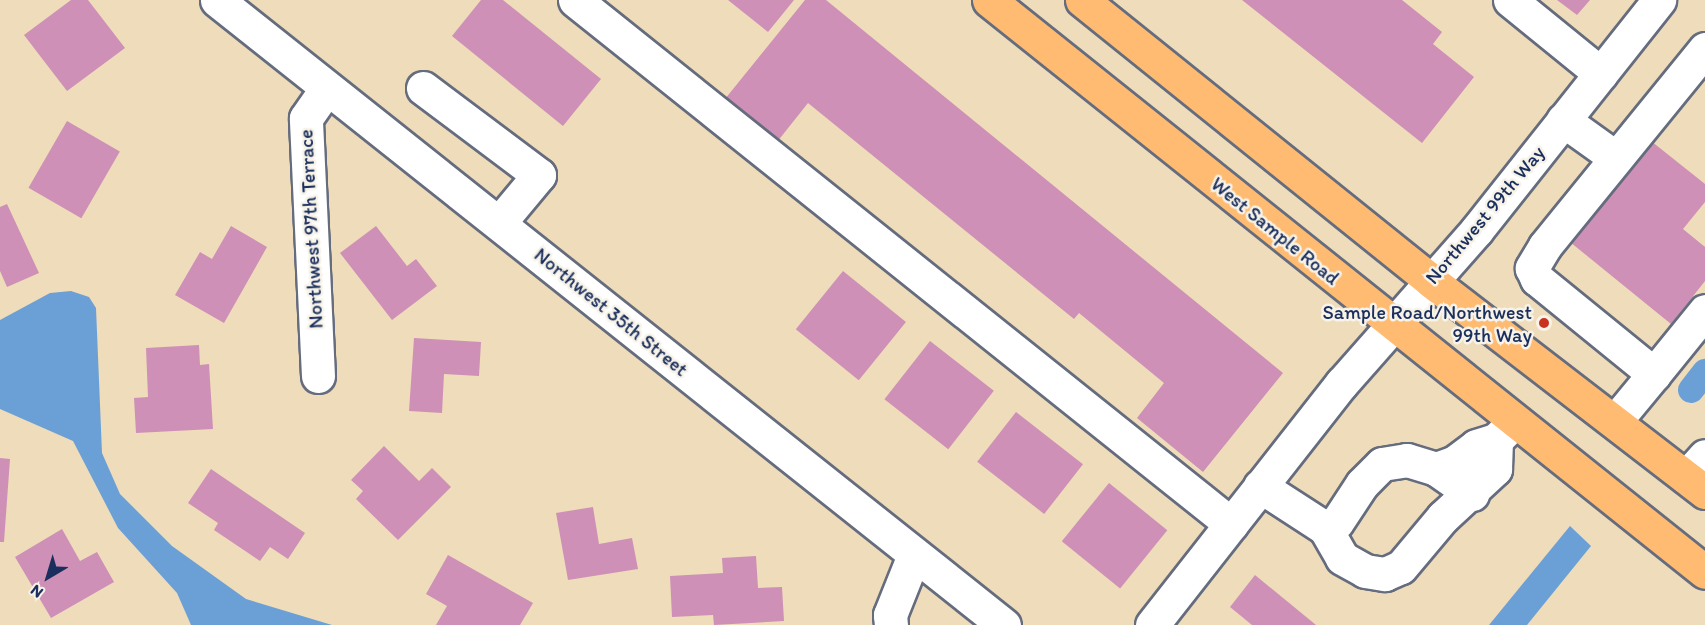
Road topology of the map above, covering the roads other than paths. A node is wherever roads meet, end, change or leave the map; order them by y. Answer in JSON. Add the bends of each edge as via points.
{"nodes":[{"id":1,"x":217,"y":0,"type":"edge"},
{"id":2,"x":575,"y":0,"type":"edge"},
{"id":3,"x":988,"y":0,"type":"edge"},
{"id":4,"x":1082,"y":0,"type":"edge"},
{"id":5,"x":1510,"y":0,"type":"edge"},
{"id":6,"x":1659,"y":0,"type":"edge"},
{"id":7,"x":1705,"y":49,"type":"edge"},
{"id":8,"x":1601,"y":74,"type":"junction"},
{"id":9,"x":423,"y":88,"type":"dead end"},
{"id":10,"x":326,"y":89,"type":"junction"},
{"id":11,"x":1563,"y":120,"type":"junction"},
{"id":12,"x":1616,"y":158,"type":"junction"},
{"id":13,"x":499,"y":224,"type":"junction"},
{"id":14,"x":1431,"y":281,"type":"junction"},
{"id":15,"x":1705,"y":311,"type":"edge"},
{"id":16,"x":1391,"y":325,"type":"junction"},
{"id":17,"x":1654,"y":374,"type":"junction"},
{"id":18,"x":318,"y":376,"type":"dead end"},
{"id":19,"x":1616,"y":420,"type":"junction"},
{"id":20,"x":1505,"y":431,"type":"junction"},
{"id":21,"x":1421,"y":464,"type":"junction"},
{"id":22,"x":1699,"y":475,"type":"edge"},
{"id":23,"x":1260,"y":486,"type":"junction"},
{"id":24,"x":1472,"y":494,"type":"junction"},
{"id":25,"x":1231,"y":524,"type":"junction"},
{"id":26,"x":1325,"y":528,"type":"junction"},
{"id":27,"x":914,"y":555,"type":"junction"},
{"id":28,"x":1705,"y":573,"type":"edge"},
{"id":29,"x":1163,"y":621,"type":"edge"},
{"id":30,"x":891,"y":625,"type":"edge"},
{"id":31,"x":1004,"y":625,"type":"edge"}],
"edges":[{"from":1,"to":10,"type":"street","name":"Northwest 35th Street"},
{"from":2,"to":25,"type":"street"},
{"from":3,"to":16,"type":"main road","name":"West Sample Road"},
{"from":4,"to":14,"type":"main road"},
{"from":5,"to":8,"type":"street"},
{"from":6,"to":8,"type":"street","name":"Northwest 99th Way"},
{"from":7,"to":12,"type":"street"},
{"from":8,"to":11,"type":"street","name":"Northwest 99th Way"},
{"from":9,"to":13,"type":"street","via":[[539,175]]},
{"from":10,"to":13,"type":"street","name":"Northwest 35th Street"},
{"from":10,"to":18,"type":"street","name":"Northwest 97th Terrace","via":[[306,118]]},
{"from":11,"to":12,"type":"street"},
{"from":11,"to":14,"type":"street","name":"Northwest 99th Way"},
{"from":12,"to":17,"type":"street","via":[[1545,246],[1532,268],[1538,279]]},
{"from":13,"to":27,"type":"street","name":"Northwest 35th Street"},
{"from":14,"to":16,"type":"street","name":"Northwest 99th Way"},
{"from":14,"to":19,"type":"main road"},
{"from":15,"to":17,"type":"street"},
{"from":16,"to":20,"type":"main road","name":"West Sample Road"},
{"from":16,"to":23,"type":"street","name":"Northwest 99th Way"},
{"from":17,"to":19,"type":"street"},
{"from":19,"to":22,"type":"main road"},
{"from":20,"to":21,"type":"street","via":[[1455,462]]},
{"from":20,"to":24,"type":"street","via":[[1495,469]]},
{"from":20,"to":28,"type":"main road","name":"West Sample Road"},
{"from":21,"to":24,"type":"street"},
{"from":21,"to":26,"type":"street","via":[[1382,464],[1362,484],[1337,522]]},
{"from":23,"to":25,"type":"street","name":"Northwest 99th Way"},
{"from":23,"to":26,"type":"street"},
{"from":24,"to":26,"type":"street","via":[[1443,517],[1401,567],[1385,574],[1365,571],[1342,558]]},
{"from":25,"to":29,"type":"street","name":"Northwest 99th Way"},
{"from":27,"to":30,"type":"street","via":[[890,615]]},
{"from":27,"to":31,"type":"street","name":"Northwest 35th Street"}]}
